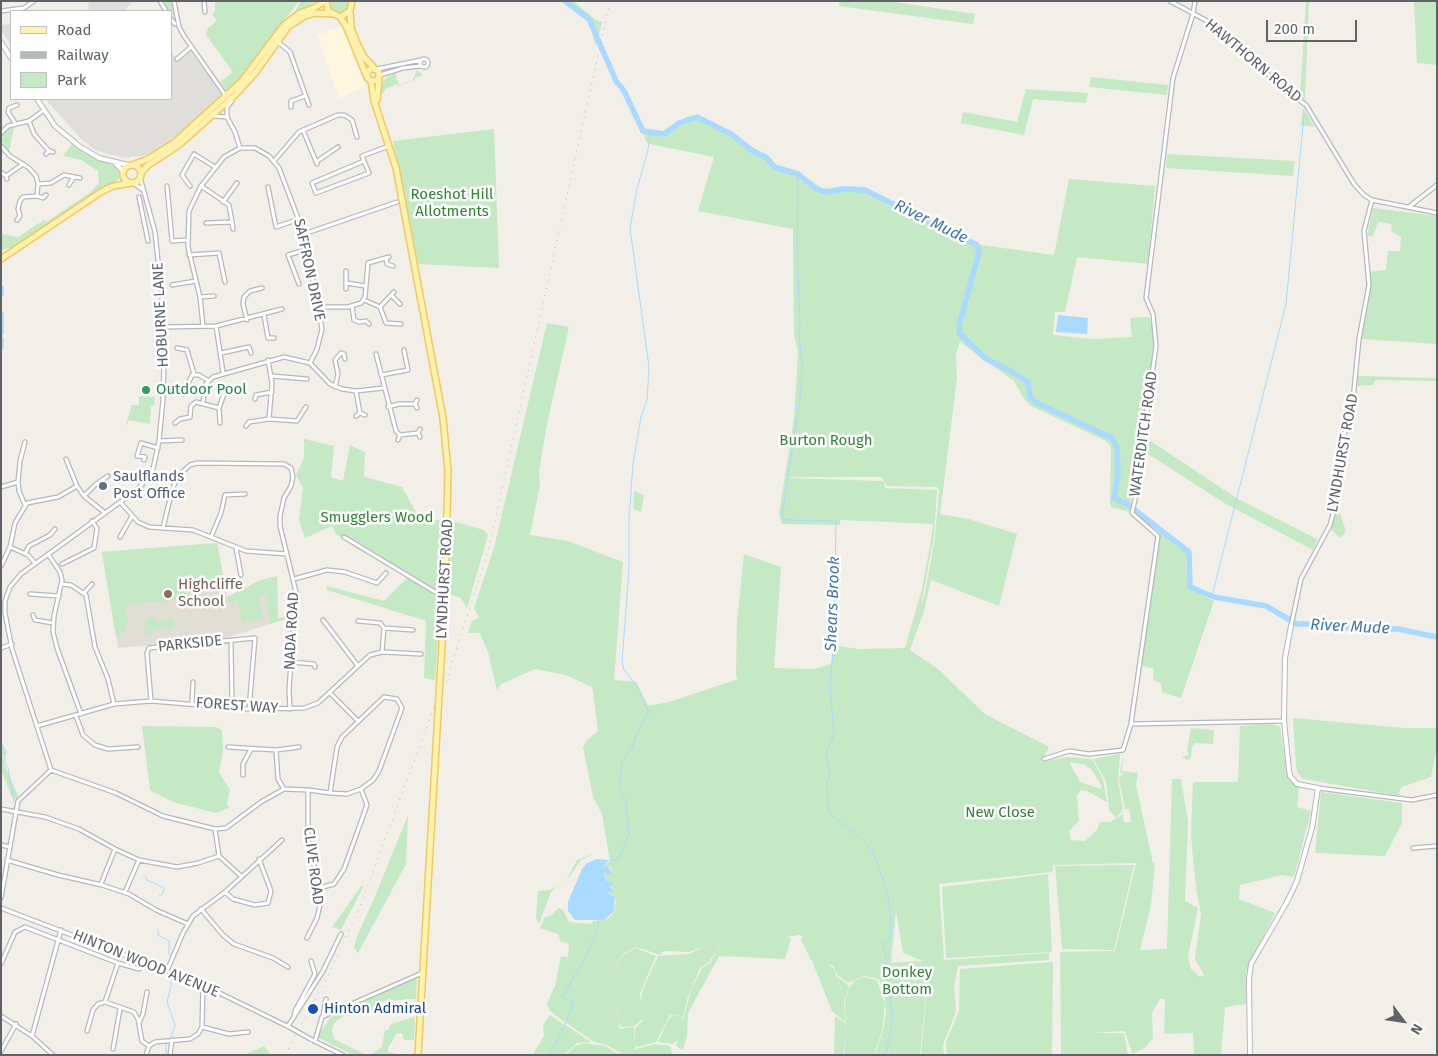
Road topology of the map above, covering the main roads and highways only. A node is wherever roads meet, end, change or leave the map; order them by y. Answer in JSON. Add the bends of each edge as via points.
{"nodes":[{"id":1,"x":326,"y":1,"type":"edge"},
{"id":2,"x":354,"y":2,"type":"edge"},
{"id":3,"x":350,"y":11,"type":"junction"},
{"id":4,"x":331,"y":14,"type":"junction"},
{"id":5,"x":340,"y":17,"type":"junction"},
{"id":6,"x":375,"y":69,"type":"junction"},
{"id":7,"x":379,"y":77,"type":"junction"},
{"id":8,"x":369,"y":79,"type":"junction"},
{"id":9,"x":378,"y":110,"type":"junction"},
{"id":10,"x":130,"y":165,"type":"junction"},
{"id":11,"x":123,"y":173,"type":"junction"},
{"id":12,"x":140,"y":175,"type":"junction"},
{"id":13,"x":132,"y":183,"type":"junction"},
{"id":14,"x":113,"y":186,"type":"junction"},
{"id":15,"x":2,"y":260,"type":"edge"},
{"id":16,"x":418,"y":1055,"type":"edge"}],
"edges":[{"from":1,"to":4,"type":"main road","via":[[326,8]]},
{"from":1,"to":10,"type":"main road","via":[[284,25],[247,75],[175,142],[148,160]]},
{"from":2,"to":3,"type":"main road"},
{"from":3,"to":5,"type":"main road"},
{"from":3,"to":6,"type":"main road","via":[[356,44]]},
{"from":4,"to":5,"type":"main road"},
{"from":4,"to":12,"type":"main road","via":[[305,16],[288,27],[235,95],[214,116],[147,166]]},
{"from":5,"to":8,"type":"main road","name":"LYNDHURST ROAD"},
{"from":6,"to":7,"type":"main road"},
{"from":6,"to":8,"type":"main road","via":[[368,71]]},
{"from":7,"to":8,"type":"main road"},
{"from":7,"to":9,"type":"main road","name":"LYNDHURST ROAD"},
{"from":8,"to":9,"type":"main road","name":"LYNDHURST ROAD"},
{"from":9,"to":16,"type":"main road","name":"LYNDHURST ROAD","via":[[390,146],[445,429],[449,509]]},
{"from":10,"to":11,"type":"main road"},
{"from":10,"to":12,"type":"main road","via":[[138,167]]},
{"from":11,"to":13,"type":"main road"},
{"from":11,"to":14,"type":"main road"},
{"from":12,"to":13,"type":"main road"},
{"from":13,"to":14,"type":"main road"},
{"from":14,"to":15,"type":"main road"}]}
